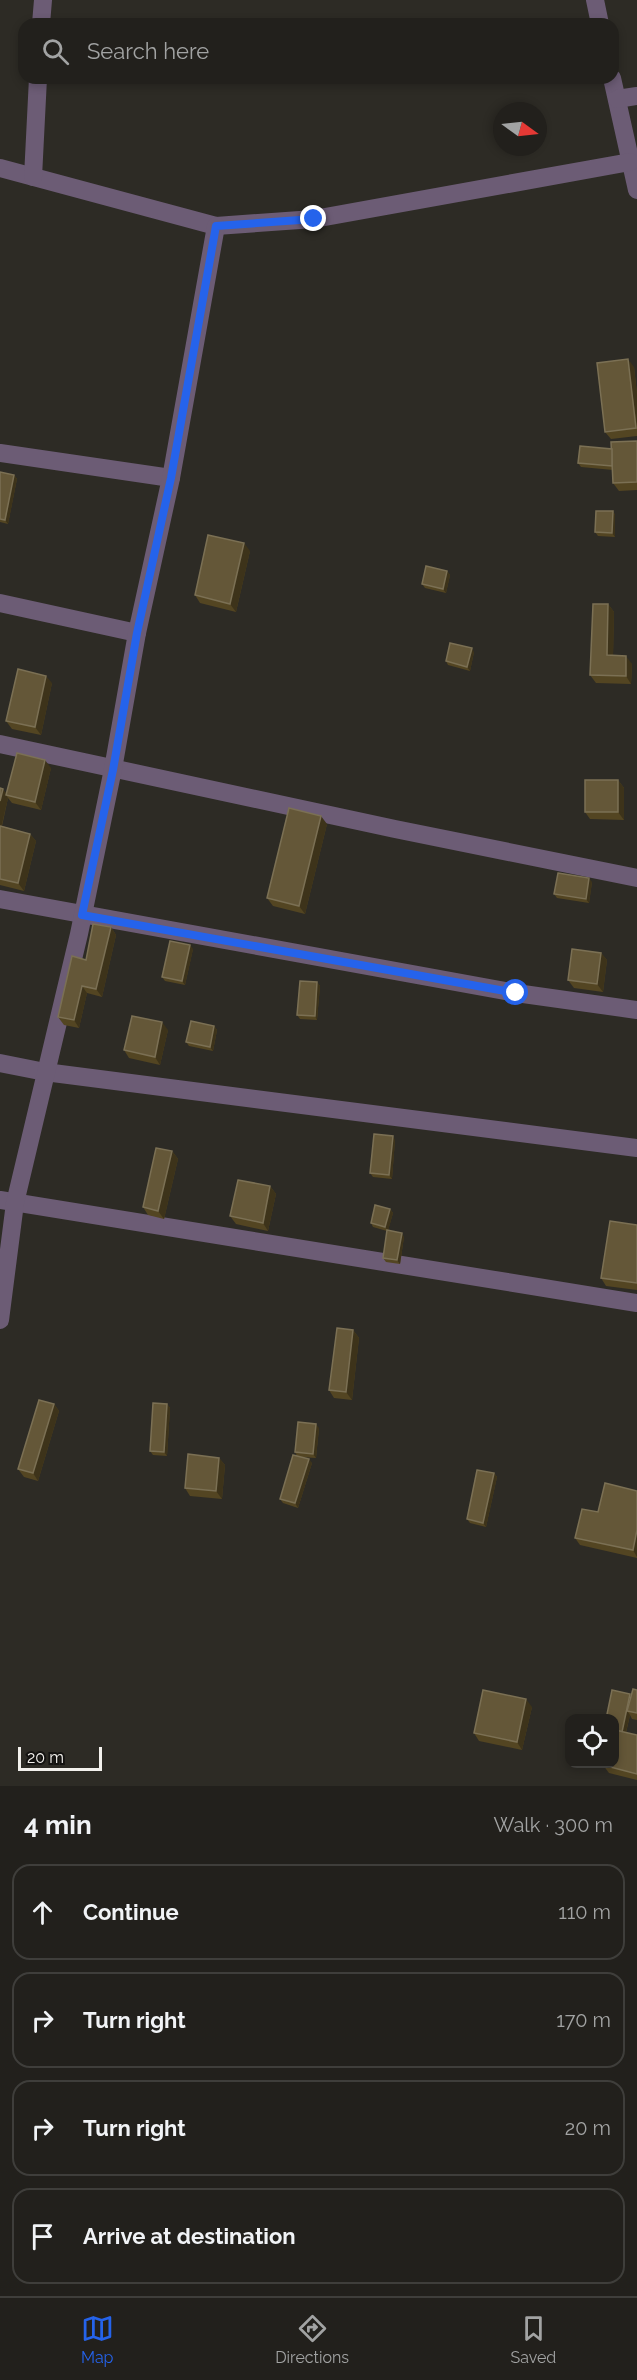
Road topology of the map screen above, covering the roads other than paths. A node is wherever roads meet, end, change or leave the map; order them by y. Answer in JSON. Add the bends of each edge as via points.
{"nodes":[{"id":1,"x":43,"y":0,"type":"edge"},
{"id":2,"x":595,"y":0,"type":"edge"},
{"id":3,"x":42,"y":18,"type":"edge"},
{"id":4,"x":599,"y":18,"type":"edge"},
{"id":5,"x":38,"y":84,"type":"edge"},
{"id":6,"x":613,"y":84,"type":"edge"},
{"id":7,"x":637,"y":96,"type":"edge"},
{"id":8,"x":617,"y":99,"type":"junction"},
{"id":9,"x":630,"y":162,"type":"junction"},
{"id":10,"x":0,"y":168,"type":"edge"},
{"id":11,"x":33,"y":177,"type":"junction"},
{"id":12,"x":637,"y":190,"type":"edge"},
{"id":13,"x":216,"y":226,"type":"junction"},
{"id":14,"x":0,"y":453,"type":"edge"},
{"id":15,"x":171,"y":478,"type":"junction"},
{"id":16,"x":0,"y":603,"type":"edge"},
{"id":17,"x":137,"y":633,"type":"junction"},
{"id":18,"x":0,"y":744,"type":"edge"},
{"id":19,"x":113,"y":770,"type":"junction"},
{"id":20,"x":637,"y":878,"type":"edge"},
{"id":21,"x":0,"y":899,"type":"edge"},
{"id":22,"x":82,"y":915,"type":"junction"},
{"id":23,"x":637,"y":1010,"type":"edge"},
{"id":24,"x":0,"y":1063,"type":"edge"},
{"id":25,"x":45,"y":1072,"type":"junction"},
{"id":26,"x":637,"y":1148,"type":"edge"},
{"id":27,"x":8,"y":1202,"type":"edge"},
{"id":28,"x":637,"y":1303,"type":"edge"},
{"id":29,"x":0,"y":1320,"type":"edge"}],
"edges":[{"from":1,"to":3,"type":"street"},
{"from":2,"to":4,"type":"street"},
{"from":5,"to":11,"type":"street"},
{"from":6,"to":8,"type":"street"},
{"from":7,"to":8,"type":"street"},
{"from":8,"to":9,"type":"street"},
{"from":9,"to":12,"type":"street"},
{"from":9,"to":13,"type":"street","via":[[314,219]]},
{"from":10,"to":11,"type":"street"},
{"from":11,"to":13,"type":"street"},
{"from":13,"to":15,"type":"street"},
{"from":14,"to":15,"type":"street"},
{"from":15,"to":17,"type":"street"},
{"from":16,"to":17,"type":"street"},
{"from":17,"to":19,"type":"street"},
{"from":18,"to":19,"type":"street"},
{"from":19,"to":20,"type":"street"},
{"from":19,"to":22,"type":"street"},
{"from":21,"to":22,"type":"street"},
{"from":22,"to":23,"type":"street","via":[[516,993]]},
{"from":22,"to":25,"type":"street"},
{"from":24,"to":25,"type":"street"},
{"from":25,"to":26,"type":"street"},
{"from":25,"to":27,"type":"street"},
{"from":27,"to":28,"type":"street"},
{"from":27,"to":29,"type":"street"}]}
